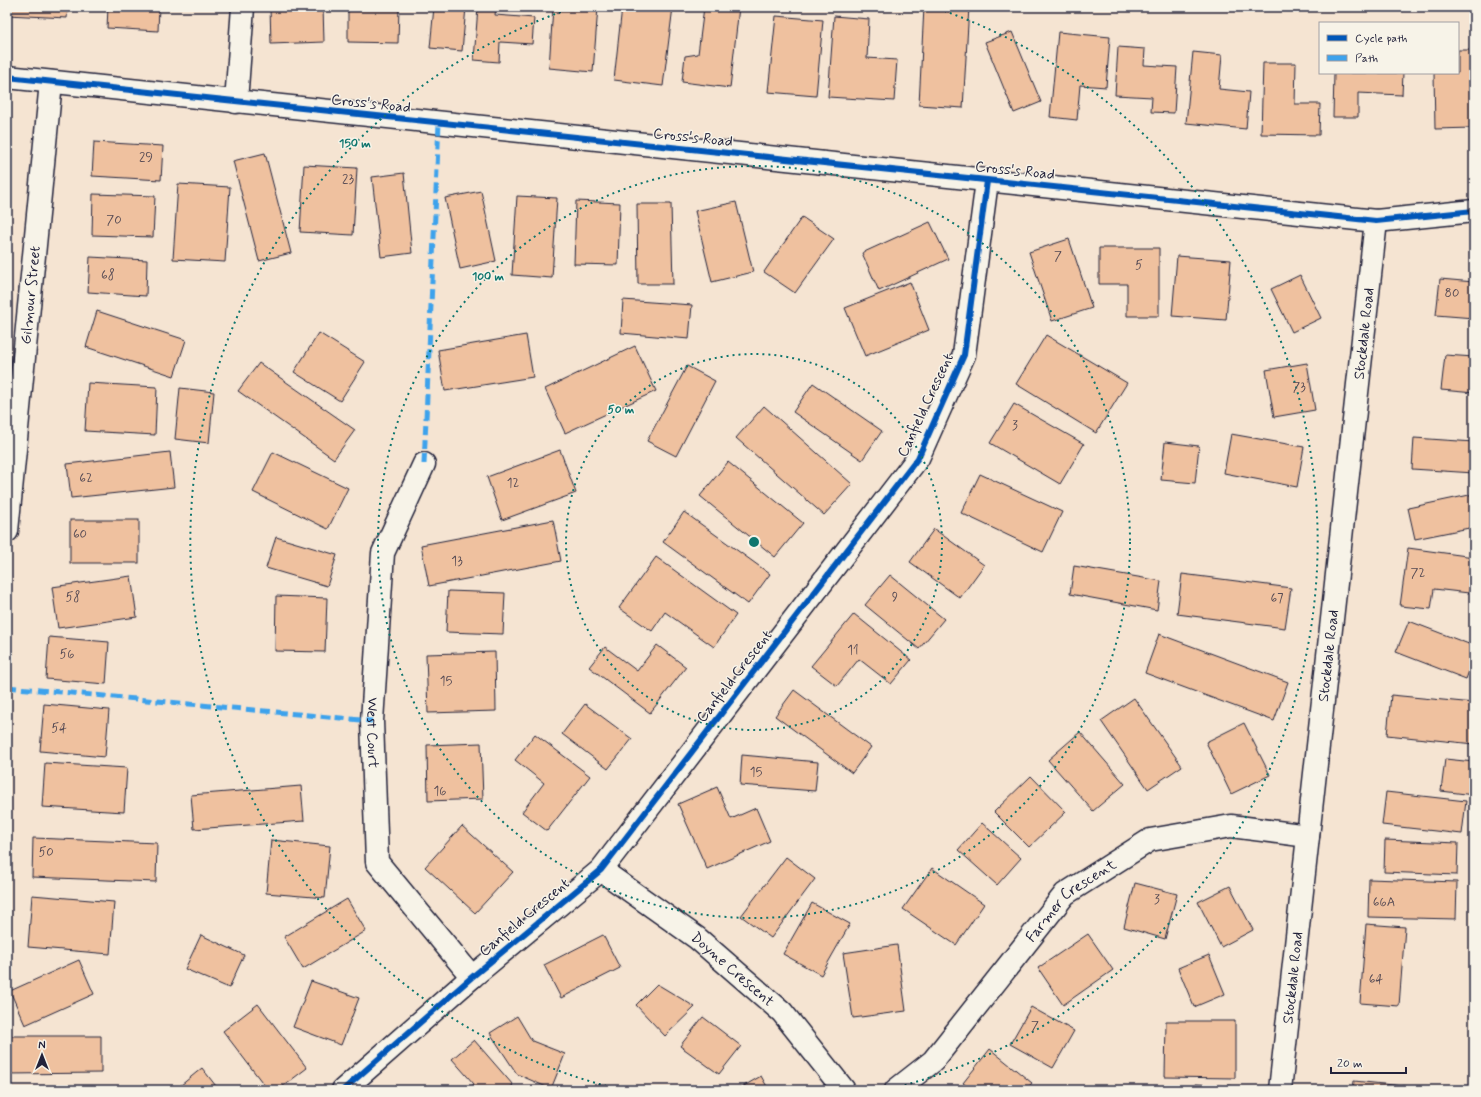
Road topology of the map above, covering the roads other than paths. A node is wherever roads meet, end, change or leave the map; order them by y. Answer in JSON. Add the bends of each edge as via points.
{"nodes":[{"id":1,"x":243,"y":7,"type":"edge"},
{"id":2,"x":7,"y":78,"type":"edge"},
{"id":3,"x":51,"y":82,"type":"junction"},
{"id":4,"x":236,"y":102,"type":"junction"},
{"id":5,"x":987,"y":181,"type":"junction"},
{"id":6,"x":1474,"y":212,"type":"edge"},
{"id":7,"x":1376,"y":222,"type":"junction"},
{"id":8,"x":424,"y":464,"type":"dead end"},
{"id":9,"x":7,"y":531,"type":"edge"},
{"id":10,"x":1308,"y":836,"type":"junction"},
{"id":11,"x":601,"y":870,"type":"junction"},
{"id":12,"x":472,"y":977,"type":"junction"},
{"id":13,"x":343,"y":1090,"type":"edge"},
{"id":14,"x":844,"y":1090,"type":"edge"},
{"id":15,"x":896,"y":1090,"type":"edge"},
{"id":16,"x":1280,"y":1090,"type":"edge"}],
"edges":[{"from":1,"to":4,"type":"street"},
{"from":2,"to":3,"type":"street","name":"Cross's Road"},
{"from":3,"to":4,"type":"street","name":"Cross's Road"},
{"from":3,"to":9,"type":"street","name":"Gilmour Street"},
{"from":4,"to":5,"type":"street","name":"Cross's Road"},
{"from":5,"to":7,"type":"street","name":"Cross's Road"},
{"from":5,"to":11,"type":"street","name":"Canfield Crescent","via":[[964,355],[918,458]]},
{"from":6,"to":7,"type":"street","name":"Cross's Road"},
{"from":7,"to":10,"type":"street","name":"Stockdale Road"},
{"from":8,"to":12,"type":"street","name":"West Court","via":[[383,553],[372,721],[378,862]]},
{"from":10,"to":15,"type":"street","name":"Farmer Crescent","via":[[1231,826],[1150,840],[1065,894],[933,1061]]},
{"from":10,"to":16,"type":"street","name":"Stockdale Road"},
{"from":11,"to":12,"type":"street","name":"Canfield Crescent"},
{"from":11,"to":14,"type":"street","name":"Doyne Crescent","via":[[697,938],[782,1012]]},
{"from":12,"to":13,"type":"street","name":"Canfield Crescent"}]}
